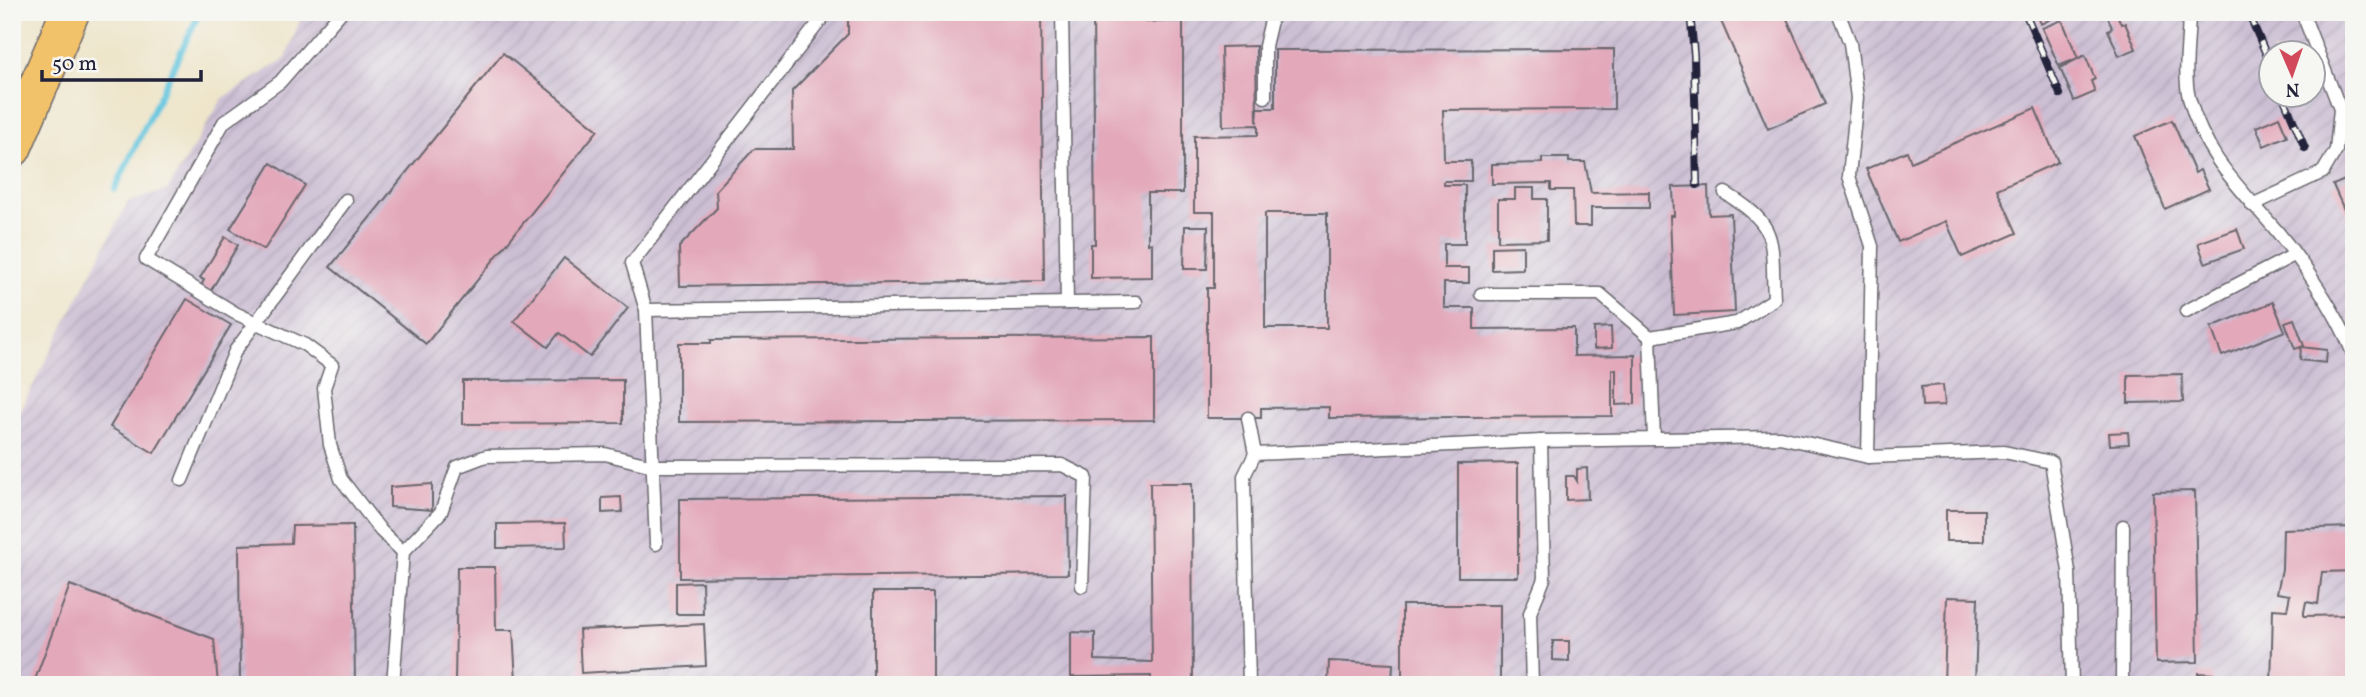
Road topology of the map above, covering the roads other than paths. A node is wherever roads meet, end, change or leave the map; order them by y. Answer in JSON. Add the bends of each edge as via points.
{"nodes":[{"id":1,"x":70,"y":12,"type":"edge"},
{"id":2,"x":341,"y":12,"type":"edge"},
{"id":3,"x":827,"y":12,"type":"edge"},
{"id":4,"x":1062,"y":12,"type":"edge"},
{"id":5,"x":1273,"y":12,"type":"edge"},
{"id":6,"x":1838,"y":12,"type":"edge"},
{"id":7,"x":2189,"y":12,"type":"edge"},
{"id":8,"x":2302,"y":12,"type":"edge"},
{"id":9,"x":1265,"y":97,"type":"dead end"},
{"id":10,"x":12,"y":148,"type":"edge"},
{"id":11,"x":1725,"y":193,"type":"dead end"},
{"id":12,"x":346,"y":200,"type":"dead end"},
{"id":13,"x":2252,"y":205,"type":"junction"},
{"id":14,"x":2294,"y":255,"type":"junction"},
{"id":15,"x":1481,"y":294,"type":"dead end"},
{"id":16,"x":1136,"y":302,"type":"dead end"},
{"id":17,"x":1067,"y":303,"type":"junction"},
{"id":18,"x":646,"y":310,"type":"junction"},
{"id":19,"x":2186,"y":311,"type":"dead end"},
{"id":20,"x":255,"y":323,"type":"junction"},
{"id":21,"x":1650,"y":337,"type":"junction"},
{"id":22,"x":2354,"y":357,"type":"edge"},
{"id":23,"x":1248,"y":418,"type":"dead end"},
{"id":24,"x":1654,"y":439,"type":"junction"},
{"id":25,"x":1541,"y":442,"type":"junction"},
{"id":26,"x":1255,"y":454,"type":"junction"},
{"id":27,"x":1868,"y":457,"type":"junction"},
{"id":28,"x":653,"y":466,"type":"junction"},
{"id":29,"x":182,"y":480,"type":"dead end"},
{"id":30,"x":2123,"y":526,"type":"dead end"},
{"id":31,"x":656,"y":544,"type":"dead end"},
{"id":32,"x":403,"y":552,"type":"junction"},
{"id":33,"x":1082,"y":586,"type":"dead end"},
{"id":34,"x":393,"y":685,"type":"edge"},
{"id":35,"x":1248,"y":685,"type":"edge"},
{"id":36,"x":1532,"y":685,"type":"edge"},
{"id":37,"x":2072,"y":685,"type":"edge"},
{"id":38,"x":2122,"y":685,"type":"edge"}],
"edges":[{"from":1,"to":10,"type":"highway"},
{"from":2,"to":20,"type":"lane","via":[[280,82],[224,122],[146,260]]},
{"from":3,"to":18,"type":"lane","via":[[632,263]]},
{"from":4,"to":17,"type":"lane"},
{"from":5,"to":9,"type":"lane","via":[[1265,46]]},
{"from":6,"to":27,"type":"lane","via":[[1850,44],[1857,98],[1849,177],[1871,246]]},
{"from":7,"to":13,"type":"lane","via":[[2188,94],[2202,136],[2231,182]]},
{"from":8,"to":13,"type":"lane","via":[[2340,108],[2336,150],[2323,172]]},
{"from":11,"to":21,"type":"lane","via":[[1755,211],[1771,236],[1773,299],[1737,323]]},
{"from":12,"to":20,"type":"lane"},
{"from":13,"to":14,"type":"lane"},
{"from":14,"to":19,"type":"lane"},
{"from":14,"to":22,"type":"lane"},
{"from":15,"to":21,"type":"lane","via":[[1600,294]]},
{"from":16,"to":17,"type":"lane"},
{"from":17,"to":18,"type":"lane"},
{"from":18,"to":28,"type":"lane"},
{"from":20,"to":29,"type":"lane","via":[[235,351]]},
{"from":20,"to":32,"type":"lane","via":[[305,345],[332,365],[324,388],[330,445],[341,480]]},
{"from":21,"to":24,"type":"lane"},
{"from":23,"to":26,"type":"lane"},
{"from":24,"to":25,"type":"lane"},
{"from":24,"to":27,"type":"lane","via":[[1780,437]]},
{"from":25,"to":26,"type":"lane"},
{"from":25,"to":36,"type":"lane","via":[[1544,579],[1530,613]]},
{"from":26,"to":35,"type":"lane","via":[[1244,476]]},
{"from":27,"to":37,"type":"lane","via":[[2004,452],[2051,462],[2069,570]]},
{"from":28,"to":31,"type":"lane"},
{"from":28,"to":32,"type":"lane","via":[[606,454],[486,456],[457,467],[441,512]]},
{"from":28,"to":33,"type":"lane","via":[[1062,465],[1086,477]]},
{"from":30,"to":38,"type":"lane"},
{"from":32,"to":34,"type":"lane"}]}
